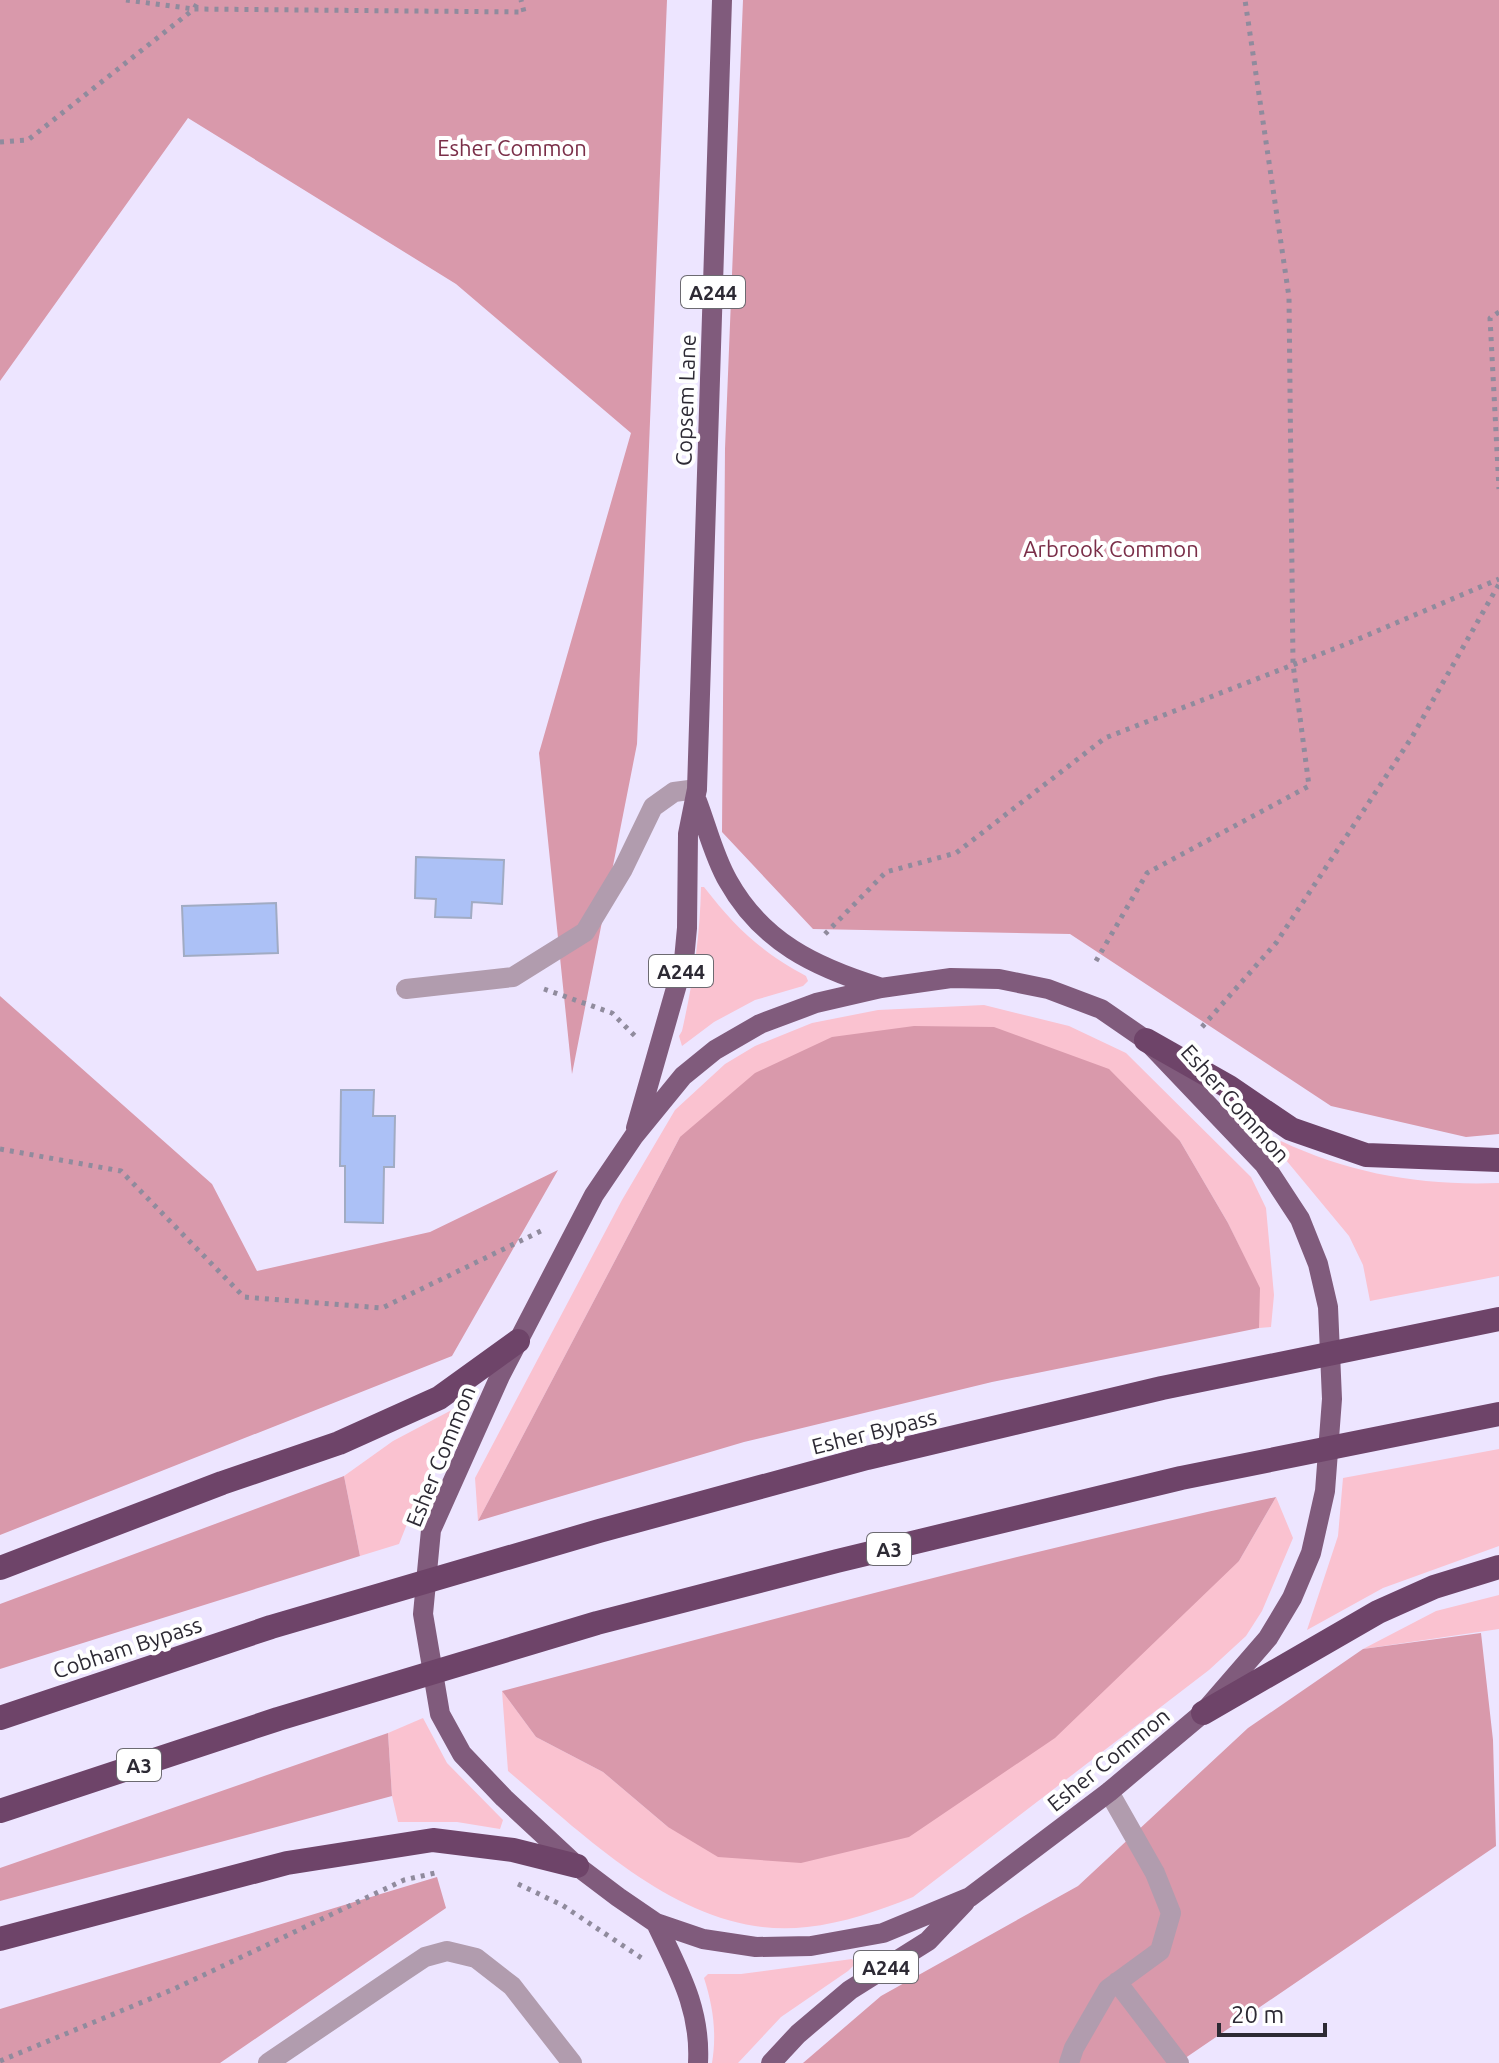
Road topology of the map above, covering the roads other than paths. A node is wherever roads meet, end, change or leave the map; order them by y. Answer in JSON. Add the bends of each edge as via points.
{"nodes":[{"id":1,"x":722,"y":0,"type":"edge"},
{"id":2,"x":697,"y":795,"type":"junction"},
{"id":3,"x":881,"y":988,"type":"junction"},
{"id":4,"x":406,"y":989,"type":"dead end"},
{"id":5,"x":1146,"y":1040,"type":"junction"},
{"id":6,"x":634,"y":1136,"type":"junction"},
{"id":7,"x":1499,"y":1160,"type":"edge"},
{"id":8,"x":1498,"y":1320,"type":"edge"},
{"id":9,"x":518,"y":1341,"type":"junction"},
{"id":10,"x":1498,"y":1414,"type":"edge"},
{"id":11,"x":1499,"y":1567,"type":"edge"},
{"id":12,"x":0,"y":1568,"type":"edge"},
{"id":13,"x":271,"y":1627,"type":"joint"},
{"id":14,"x":1203,"y":1713,"type":"junction"},
{"id":15,"x":0,"y":1718,"type":"edge"},
{"id":16,"x":1109,"y":1792,"type":"junction"},
{"id":17,"x":0,"y":1811,"type":"edge"},
{"id":18,"x":577,"y":1866,"type":"junction"},
{"id":19,"x":970,"y":1897,"type":"junction"},
{"id":20,"x":656,"y":1923,"type":"junction"},
{"id":21,"x":0,"y":1939,"type":"edge"},
{"id":22,"x":1117,"y":1982,"type":"junction"},
{"id":23,"x":268,"y":2063,"type":"edge"},
{"id":24,"x":572,"y":2063,"type":"edge"},
{"id":25,"x":698,"y":2063,"type":"edge"},
{"id":26,"x":771,"y":2063,"type":"edge"},
{"id":27,"x":1069,"y":2063,"type":"edge"},
{"id":28,"x":1179,"y":2063,"type":"edge"}],
"edges":[{"from":1,"to":2,"type":"main road","name":"Copsem Lane","number":"A244"},
{"from":2,"to":3,"type":"main road","name":"Copsem Lane","number":"A244","via":[[728,881],[764,929],[800,957]]},
{"from":2,"to":4,"type":"street","via":[[674,792],[653,807],[585,932],[513,977]]},
{"from":2,"to":6,"type":"main road","name":"Copsem Lane","number":"A244","via":[[688,834],[684,960]]},
{"from":3,"to":5,"type":"main road","name":"Esher Common","via":[[951,978],[1012,981],[1101,1009]]},
{"from":3,"to":6,"type":"main road","name":"Esher Common","via":[[816,1003],[760,1024],[715,1050],[683,1076]]},
{"from":5,"to":7,"type":"highway","via":[[1291,1129],[1366,1155]]},
{"from":5,"to":14,"type":"main road","name":"Esher Common","via":[[1264,1164],[1300,1219],[1328,1307],[1332,1399],[1325,1491],[1311,1553],[1268,1638]]},
{"from":6,"to":9,"type":"main road","name":"Esher Common","via":[[594,1195]]},
{"from":8,"to":13,"type":"highway","name":"Esher Bypass","via":[[1162,1388],[867,1458]]},
{"from":9,"to":12,"type":"highway","via":[[439,1398],[339,1443]]},
{"from":9,"to":18,"type":"main road","name":"Esher Common","via":[[431,1530],[423,1614],[440,1714],[462,1754]]},
{"from":10,"to":17,"type":"highway","number":"A3","via":[[1181,1478],[597,1623],[278,1719]]},
{"from":11,"to":14,"type":"highway","via":[[1378,1612]]},
{"from":13,"to":15,"type":"highway","name":"Cobham Bypass"},
{"from":14,"to":16,"type":"main road","name":"Esher Common"},
{"from":16,"to":19,"type":"main road","name":"Esher Common"},
{"from":16,"to":22,"type":"street","via":[[1155,1873],[1171,1913],[1160,1951]]},
{"from":18,"to":20,"type":"main road","name":"Esher Common"},
{"from":18,"to":21,"type":"highway","via":[[513,1850],[433,1840],[287,1863]]},
{"from":19,"to":20,"type":"main road","name":"Esher Common","via":[[883,1933],[811,1946],[756,1947],[703,1939]]},
{"from":19,"to":26,"type":"main road","number":"A244","via":[[928,1941],[850,1990]]},
{"from":20,"to":25,"type":"main road","via":[[684,1977],[699,2044]]},
{"from":22,"to":27,"type":"street","via":[[1108,1989]]},
{"from":22,"to":28,"type":"street"},
{"from":23,"to":24,"type":"street","via":[[425,1957],[447,1951],[476,1958],[512,1986]]}]}
